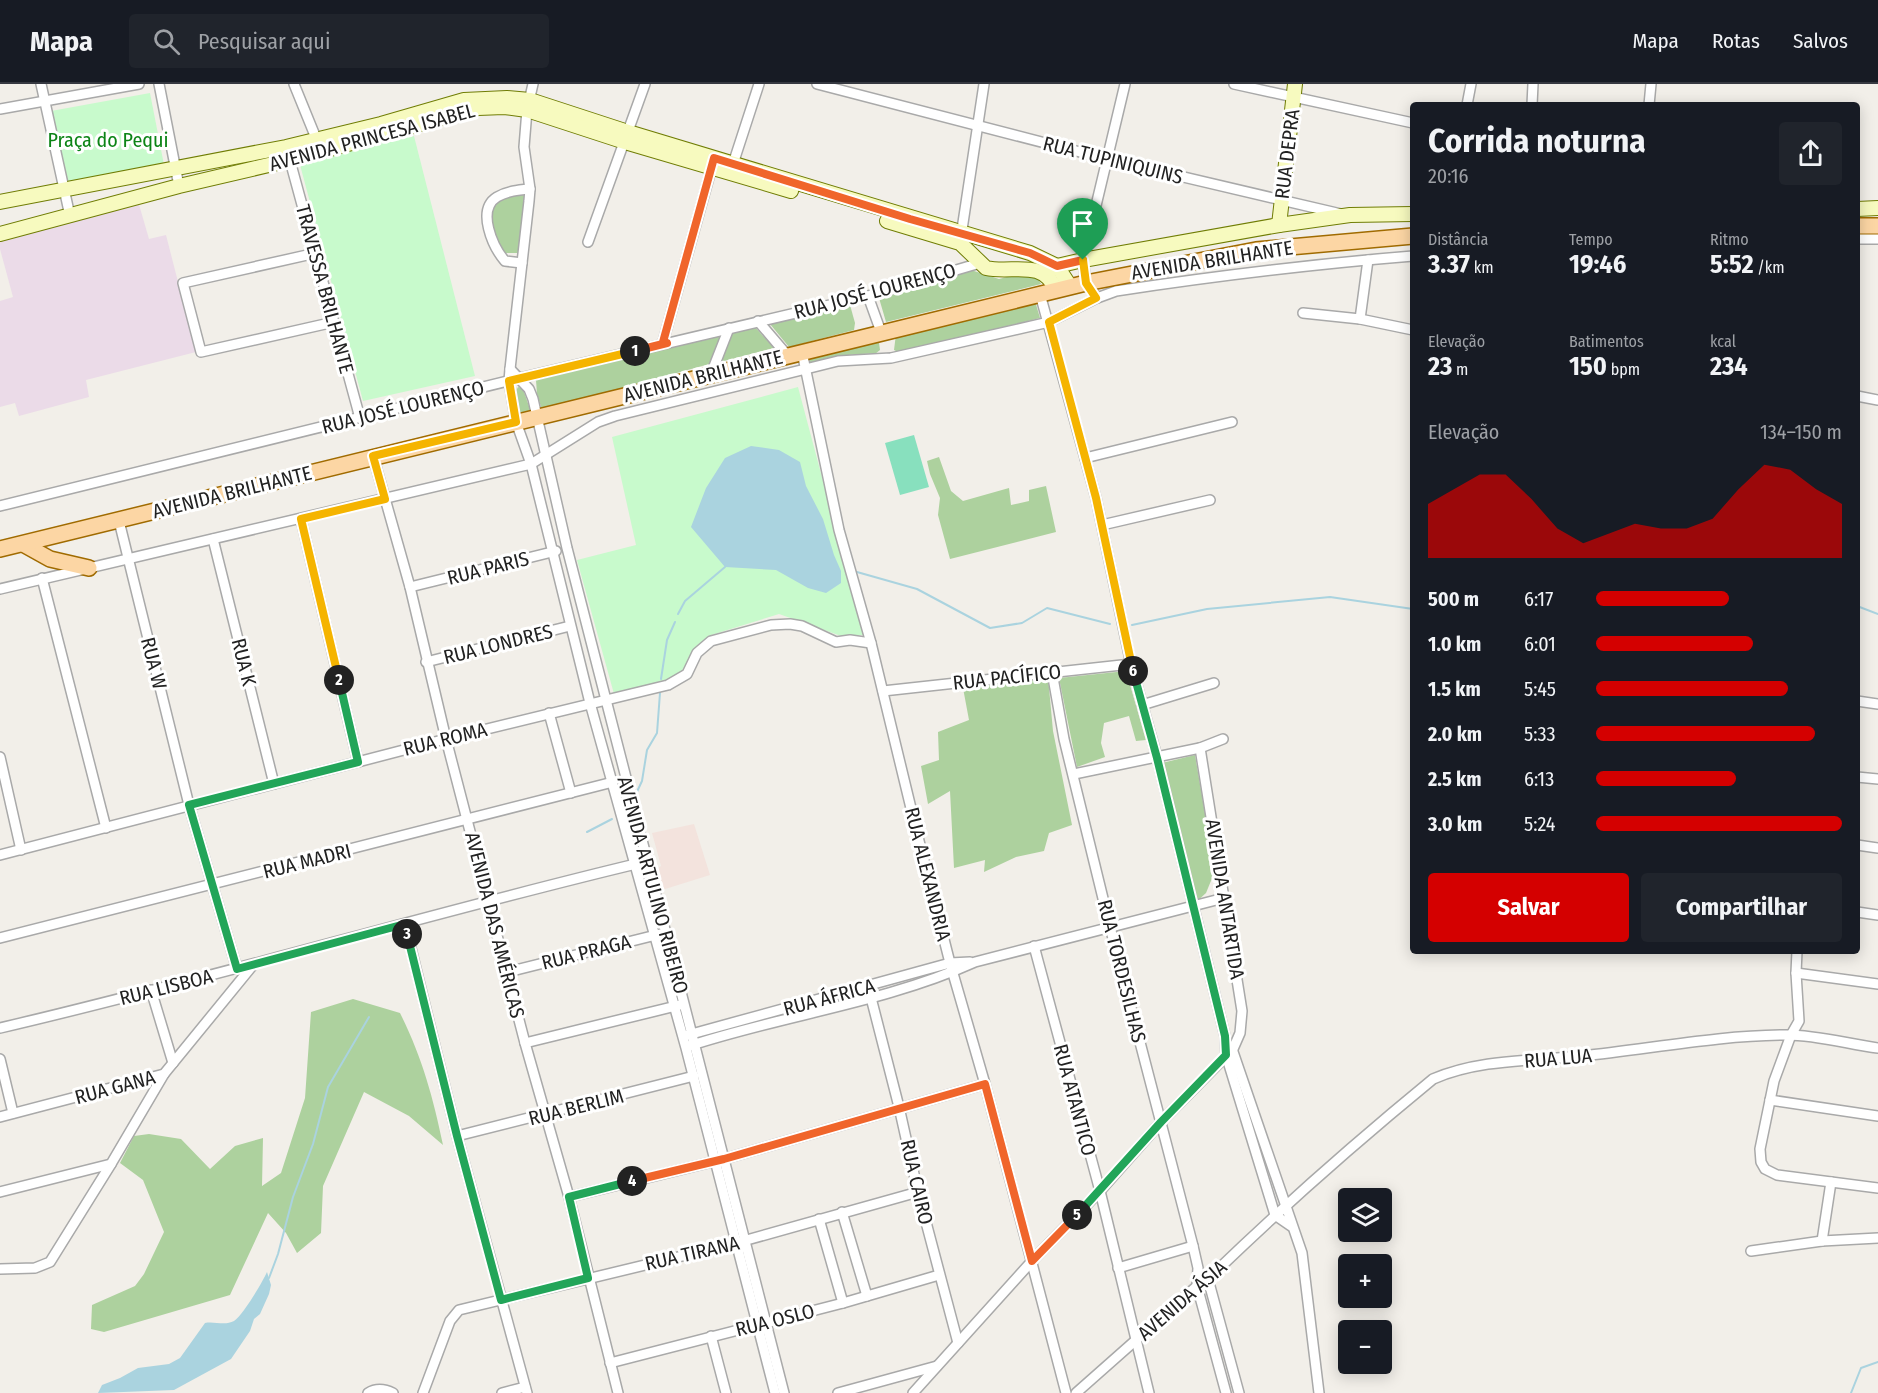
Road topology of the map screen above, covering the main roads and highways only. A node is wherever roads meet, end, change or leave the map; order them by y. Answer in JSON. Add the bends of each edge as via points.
{"nodes":[{"id":1,"x":1295,"y":91,"type":"edge"},
{"id":2,"x":242,"y":164,"type":"junction"},
{"id":3,"x":0,"y":202,"type":"edge"},
{"id":4,"x":1878,"y":208,"type":"edge"},
{"id":5,"x":1860,"y":209,"type":"edge"},
{"id":6,"x":1410,"y":214,"type":"edge"},
{"id":7,"x":1279,"y":225,"type":"junction"},
{"id":8,"x":1860,"y":226,"type":"edge"},
{"id":9,"x":1878,"y":226,"type":"edge"},
{"id":10,"x":0,"y":234,"type":"edge"},
{"id":11,"x":1410,"y":236,"type":"edge"},
{"id":12,"x":961,"y":238,"type":"junction"},
{"id":13,"x":987,"y":241,"type":"junction"},
{"id":14,"x":1009,"y":248,"type":"junction"},
{"id":15,"x":979,"y":261,"type":"junction"},
{"id":16,"x":1057,"y":266,"type":"junction"},
{"id":17,"x":1002,"y":269,"type":"junction"},
{"id":18,"x":1044,"y":274,"type":"junction"},
{"id":19,"x":1063,"y":288,"type":"junction"},
{"id":20,"x":23,"y":544,"type":"junction"},
{"id":21,"x":0,"y":549,"type":"edge"},
{"id":22,"x":89,"y":568,"type":"road end"}],
"edges":[{"from":1,"to":7,"type":"main road","name":"RUA DEPRA"},
{"from":2,"to":3,"type":"main road","name":"AVENIDA PRINCESA ISABEL","via":[[175,170]]},
{"from":2,"to":10,"type":"main road","name":"AVENIDA PRINCESA ISABEL","via":[[179,186]]},
{"from":2,"to":12,"type":"main road","name":"AVENIDA PRINCESA ISABEL","via":[[462,111],[529,105]]},
{"from":4,"to":5,"type":"main road"},
{"from":6,"to":7,"type":"main road","name":"RUA TUPINIQUINS","via":[[1350,215]]},
{"from":7,"to":16,"type":"main road"},
{"from":8,"to":9,"type":"main road"},
{"from":11,"to":19,"type":"main road","name":"AVENIDA BRILHANTE","via":[[1257,250]]},
{"from":12,"to":13,"type":"main road","name":"AVENIDA PRINCESA ISABEL"},
{"from":12,"to":15,"type":"main road","name":"AVENIDA PRINCESA ISABEL"},
{"from":13,"to":14,"type":"main road","name":"AVENIDA PRINCESA ISABEL"},
{"from":13,"to":15,"type":"main road"},
{"from":14,"to":16,"type":"main road"},
{"from":14,"to":17,"type":"main road"},
{"from":15,"to":17,"type":"main road","via":[[988,268]]},
{"from":16,"to":18,"type":"main road"},
{"from":16,"to":19,"type":"main road"},
{"from":17,"to":18,"type":"main road","via":[[1029,269]]},
{"from":18,"to":19,"type":"main road"},
{"from":19,"to":20,"type":"main road","name":"AVENIDA BRILHANTE"},
{"from":20,"to":21,"type":"main road","name":"AVENIDA BRILHANTE"},
{"from":20,"to":22,"type":"main road","via":[[50,559]]}]}
